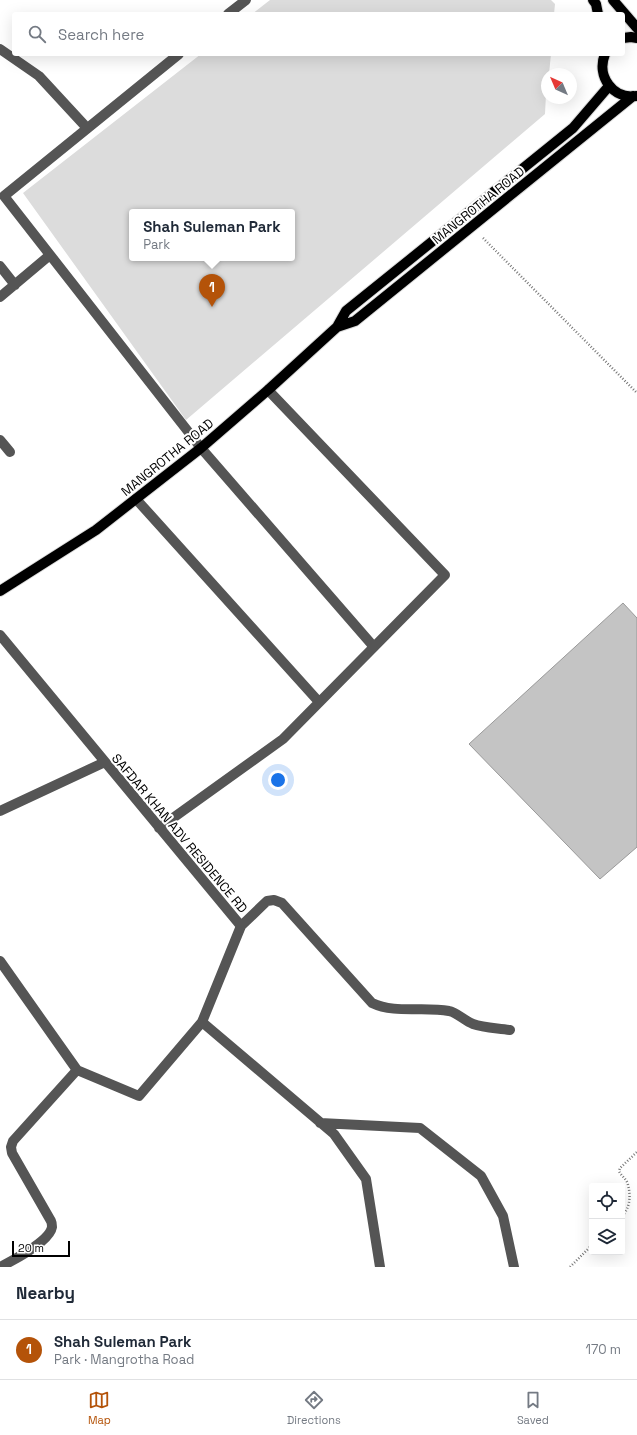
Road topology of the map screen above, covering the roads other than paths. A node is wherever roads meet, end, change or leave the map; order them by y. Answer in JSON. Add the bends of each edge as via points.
{"nodes":[{"id":1,"x":246,"y":0,"type":"edge"},
{"id":2,"x":613,"y":0,"type":"edge"},
{"id":3,"x":231,"y":12,"type":"edge"},
{"id":4,"x":623,"y":12,"type":"edge"},
{"id":5,"x":625,"y":14,"type":"edge"},
{"id":6,"x":637,"y":28,"type":"edge"},
{"id":7,"x":625,"y":38,"type":"edge"},
{"id":8,"x":637,"y":38,"type":"edge"},
{"id":9,"x":0,"y":49,"type":"edge"},
{"id":10,"x":177,"y":56,"type":"edge"},
{"id":11,"x":604,"y":56,"type":"edge"},
{"id":12,"x":609,"y":86,"type":"junction"},
{"id":13,"x":635,"y":96,"type":"edge"},
{"id":14,"x":87,"y":128,"type":"junction"},
{"id":15,"x":573,"y":128,"type":"junction"},
{"id":16,"x":581,"y":138,"type":"junction"},
{"id":17,"x":50,"y":255,"type":"junction"},
{"id":18,"x":0,"y":266,"type":"edge"},
{"id":19,"x":15,"y":285,"type":"junction"},
{"id":20,"x":0,"y":297,"type":"edge"},
{"id":21,"x":337,"y":327,"type":"junction"},
{"id":22,"x":268,"y":390,"type":"junction"},
{"id":23,"x":0,"y":440,"type":"edge"},
{"id":24,"x":201,"y":448,"type":"junction"},
{"id":25,"x":10,"y":452,"type":"dead end"},
{"id":26,"x":136,"y":499,"type":"junction"},
{"id":27,"x":0,"y":591,"type":"edge"},
{"id":28,"x":0,"y":635,"type":"edge"},
{"id":29,"x":374,"y":647,"type":"junction"},
{"id":30,"x":319,"y":702,"type":"junction"},
{"id":31,"x":105,"y":762,"type":"junction"},
{"id":32,"x":0,"y":811,"type":"edge"},
{"id":33,"x":159,"y":828,"type":"junction"},
{"id":34,"x":241,"y":926,"type":"junction"},
{"id":35,"x":0,"y":961,"type":"edge"},
{"id":36,"x":202,"y":1022,"type":"junction"},
{"id":37,"x":510,"y":1030,"type":"dead end"},
{"id":38,"x":77,"y":1070,"type":"junction"},
{"id":39,"x":320,"y":1123,"type":"junction"},
{"id":40,"x":2,"y":1267,"type":"edge"},
{"id":41,"x":380,"y":1267,"type":"edge"},
{"id":42,"x":514,"y":1267,"type":"edge"}],
"edges":[{"from":1,"to":3,"type":"street"},
{"from":2,"to":4,"type":"main road"},
{"from":5,"to":6,"type":"main road"},
{"from":7,"to":8,"type":"main road"},
{"from":9,"to":14,"type":"street","via":[[39,76]]},
{"from":10,"to":14,"type":"street"},
{"from":11,"to":12,"type":"main road","via":[[602,69]]},
{"from":12,"to":13,"type":"main road","via":[[616,92]]},
{"from":12,"to":15,"type":"main road","name":"MANGROTHA ROAD"},
{"from":13,"to":16,"type":"main road","name":"MANGROTHA ROAD"},
{"from":14,"to":17,"type":"street","via":[[4,196]]},
{"from":15,"to":16,"type":"main road"},
{"from":15,"to":21,"type":"main road","name":"MANGROTHA ROAD","via":[[346,311]]},
{"from":16,"to":21,"type":"main road","name":"MANGROTHA ROAD","via":[[355,322]]},
{"from":17,"to":19,"type":"street"},
{"from":17,"to":24,"type":"street"},
{"from":18,"to":19,"type":"street"},
{"from":19,"to":20,"type":"street"},
{"from":21,"to":22,"type":"main road","name":"MANGROTHA ROAD"},
{"from":22,"to":24,"type":"main road","name":"MANGROTHA ROAD"},
{"from":22,"to":29,"type":"street","via":[[445,575]]},
{"from":23,"to":25,"type":"street"},
{"from":24,"to":26,"type":"main road","name":"MANGROTHA ROAD"},
{"from":24,"to":29,"type":"street"},
{"from":26,"to":27,"type":"main road","name":"MANGROTHA ROAD","via":[[96,530]]},
{"from":26,"to":30,"type":"street"},
{"from":28,"to":31,"type":"street","name":"SAFDAR KHAN ADV RESIDENCE RD"},
{"from":29,"to":30,"type":"street"},
{"from":30,"to":33,"type":"street","via":[[283,739]]},
{"from":31,"to":32,"type":"street"},
{"from":31,"to":33,"type":"street","name":"SAFDAR KHAN ADV RESIDENCE RD"},
{"from":33,"to":34,"type":"street","name":"SAFDAR KHAN ADV RESIDENCE RD"},
{"from":34,"to":36,"type":"street","name":"SAFDAR KHAN ADV RESIDENCE RD"},
{"from":34,"to":37,"type":"street","via":[[267,902],[274,900],[282,903],[372,1003],[382,1008],[452,1011],[474,1025]]},
{"from":35,"to":38,"type":"street"},
{"from":36,"to":38,"type":"street","name":"SAFDAR KHAN ADV RESIDENCE RD","via":[[139,1096]]},
{"from":36,"to":39,"type":"street"},
{"from":38,"to":40,"type":"street","via":[[13,1141],[12,1153],[52,1221],[52,1228],[49,1234],[25,1254]]},
{"from":39,"to":41,"type":"street","via":[[334,1134],[366,1178]]},
{"from":39,"to":42,"type":"street","via":[[420,1128],[481,1176],[503,1216]]}]}
